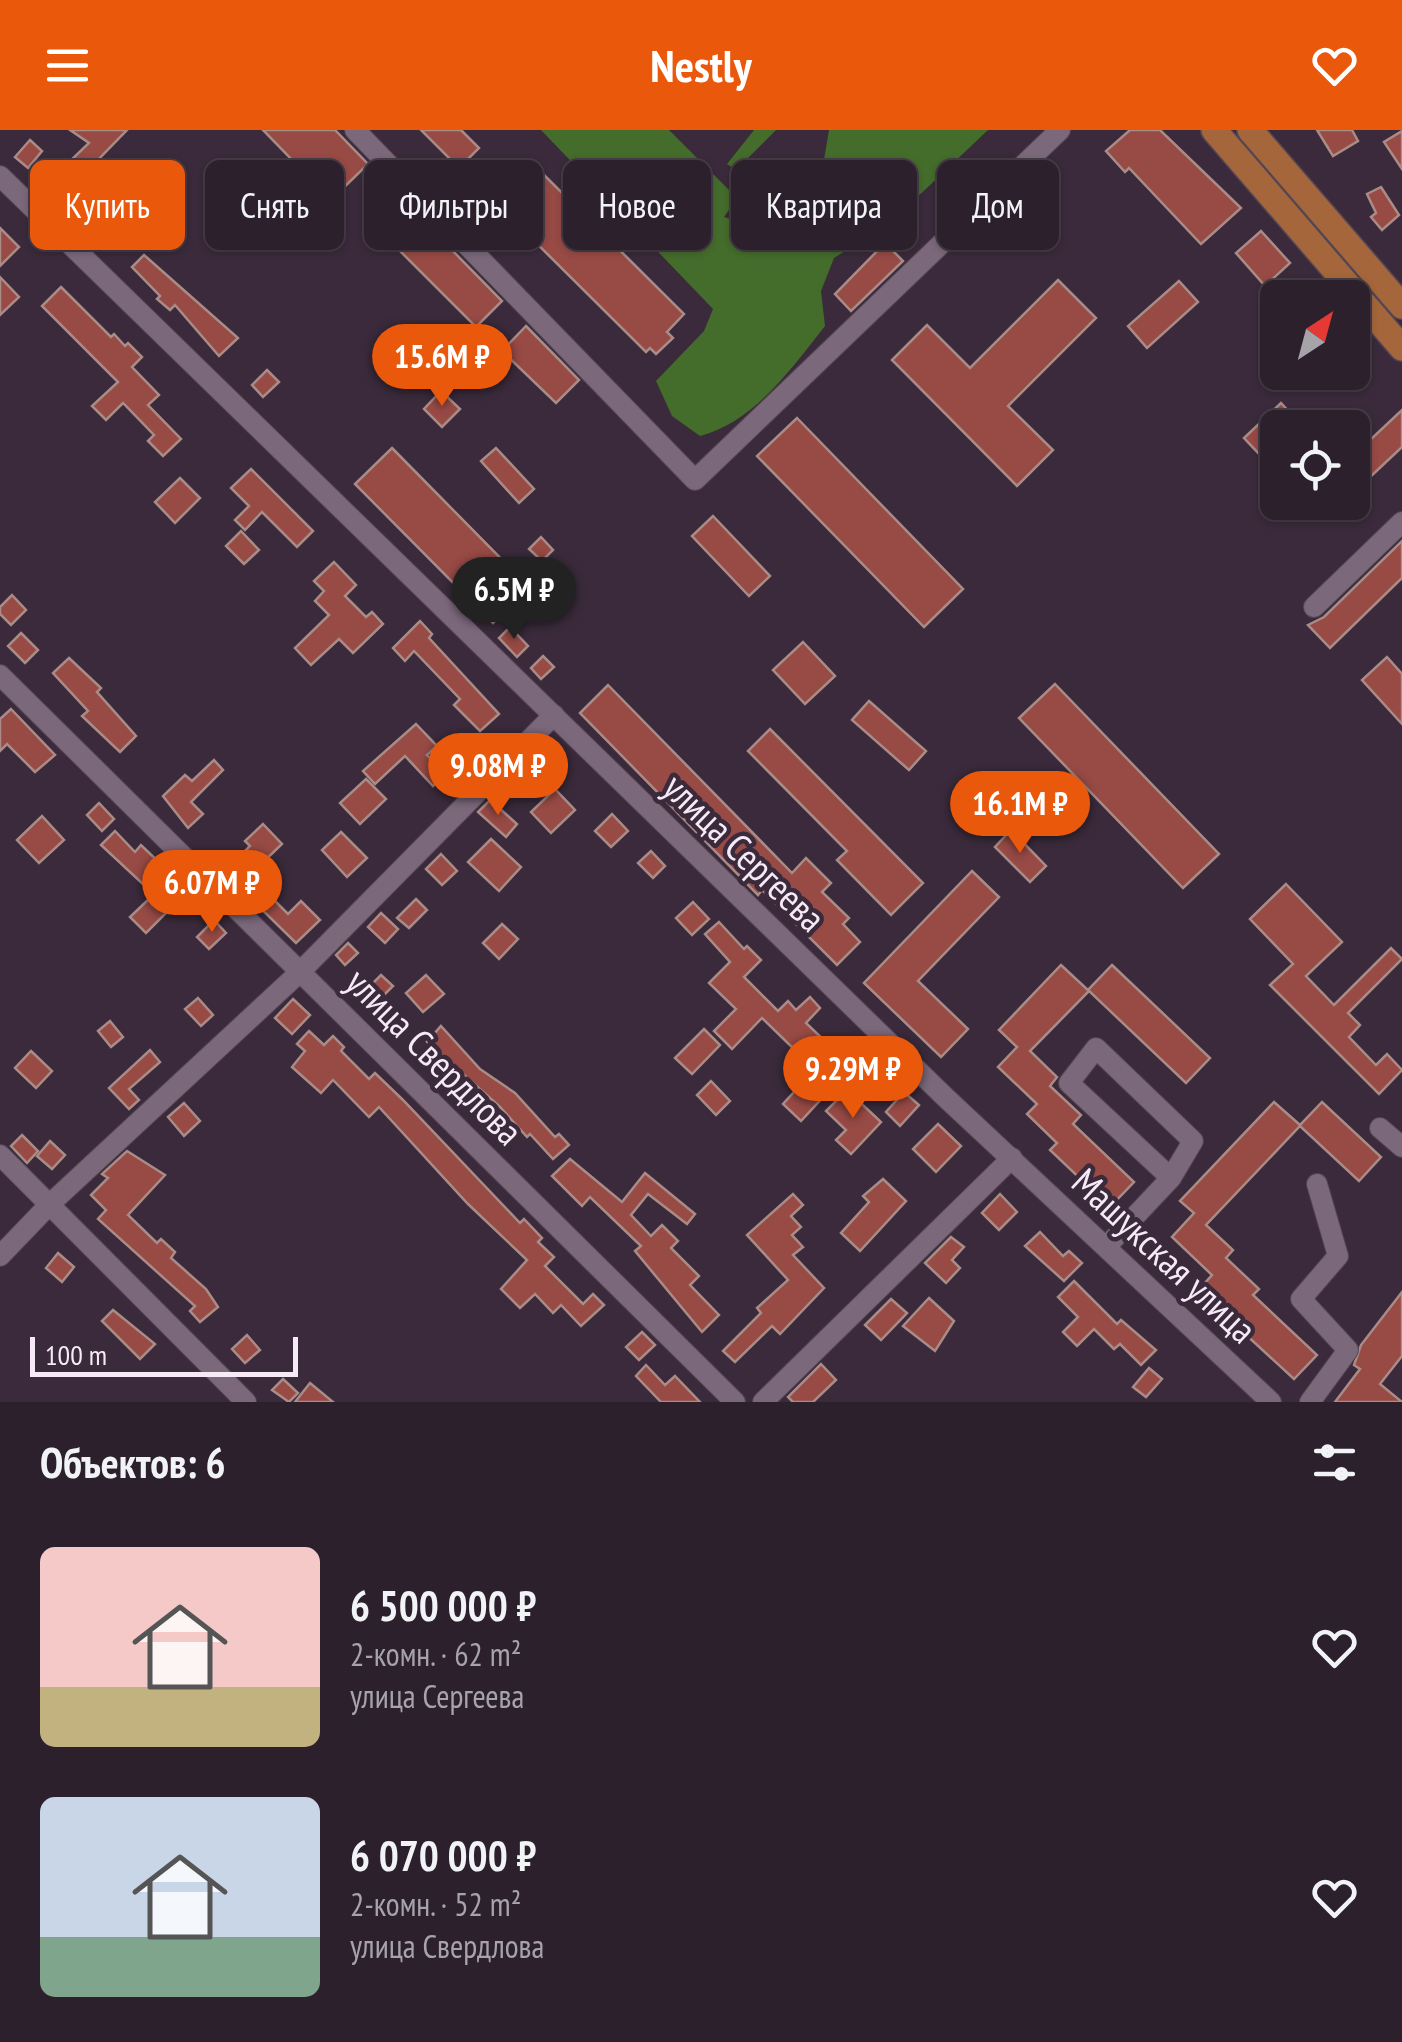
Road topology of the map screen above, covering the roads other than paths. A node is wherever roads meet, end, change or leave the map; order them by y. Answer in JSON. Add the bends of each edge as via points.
{"nodes":[{"id":1,"x":355,"y":130,"type":"edge"},
{"id":2,"x":1060,"y":130,"type":"edge"},
{"id":3,"x":1214,"y":130,"type":"edge"},
{"id":4,"x":1250,"y":130,"type":"edge"},
{"id":5,"x":0,"y":176,"type":"edge"},
{"id":6,"x":1402,"y":306,"type":"edge"},
{"id":7,"x":1402,"y":348,"type":"edge"},
{"id":8,"x":1402,"y":522,"type":"edge"},
{"id":9,"x":1314,"y":607,"type":"dead end"},
{"id":10,"x":0,"y":675,"type":"edge"},
{"id":11,"x":554,"y":714,"type":"junction"},
{"id":12,"x":300,"y":972,"type":"junction"},
{"id":13,"x":1380,"y":1128,"type":"dead end"},
{"id":14,"x":1402,"y":1147,"type":"edge"},
{"id":15,"x":0,"y":1155,"type":"edge"},
{"id":16,"x":1012,"y":1158,"type":"junction"},
{"id":17,"x":1171,"y":1178,"type":"junction"},
{"id":18,"x":1317,"y":1184,"type":"dead end"},
{"id":19,"x":50,"y":1204,"type":"junction"},
{"id":20,"x":1106,"y":1247,"type":"junction"},
{"id":21,"x":0,"y":1256,"type":"edge"},
{"id":22,"x":246,"y":1402,"type":"edge"},
{"id":23,"x":735,"y":1402,"type":"edge"},
{"id":24,"x":763,"y":1402,"type":"edge"},
{"id":25,"x":1270,"y":1402,"type":"edge"},
{"id":26,"x":1310,"y":1402,"type":"edge"}],
"edges":[{"from":1,"to":2,"type":"street","via":[[696,480]]},
{"from":3,"to":7,"type":"main road"},
{"from":4,"to":6,"type":"main road"},
{"from":5,"to":11,"type":"street","name":"улица Сергеева"},
{"from":8,"to":9,"type":"street"},
{"from":10,"to":12,"type":"street","name":"улица Свердлова"},
{"from":11,"to":12,"type":"street"},
{"from":11,"to":16,"type":"street","name":"улица Сергеева"},
{"from":12,"to":19,"type":"street"},
{"from":12,"to":23,"type":"street","name":"улица Свердлова"},
{"from":13,"to":14,"type":"street"},
{"from":15,"to":19,"type":"street"},
{"from":16,"to":20,"type":"street","name":"Машукская улица"},
{"from":16,"to":24,"type":"street"},
{"from":17,"to":17,"type":"street","via":[[1069,1084],[1096,1048],[1193,1141]]},
{"from":17,"to":20,"type":"street"},
{"from":18,"to":26,"type":"street","via":[[1338,1256],[1301,1299],[1348,1350]]},
{"from":19,"to":21,"type":"street"},
{"from":19,"to":22,"type":"street"},
{"from":20,"to":25,"type":"street","name":"Машукская улица"}]}
